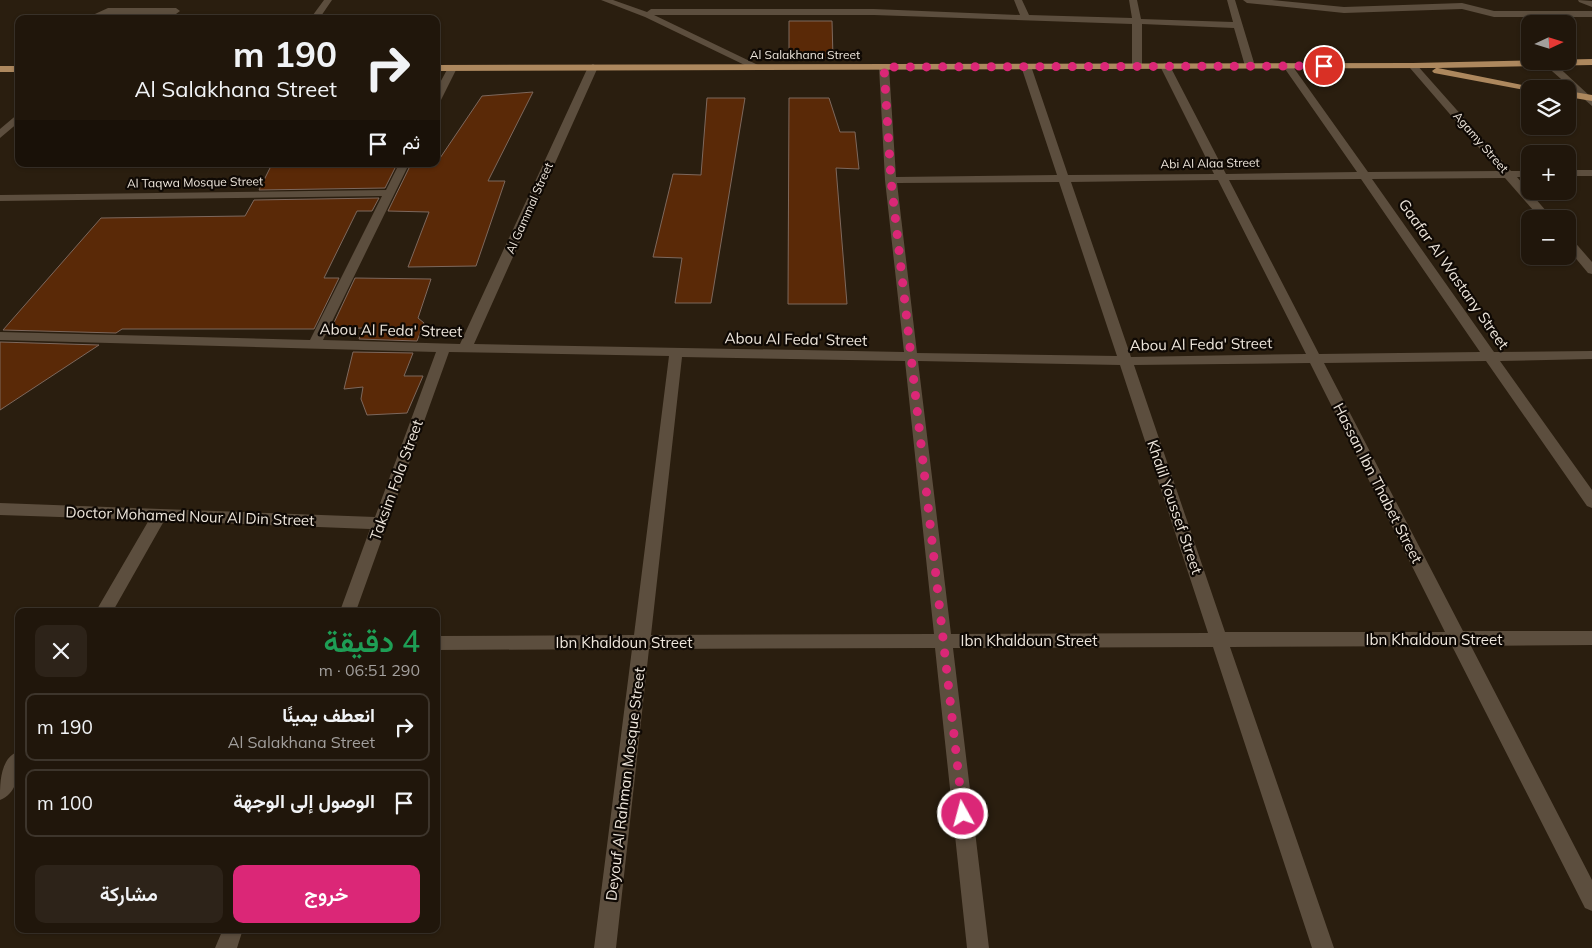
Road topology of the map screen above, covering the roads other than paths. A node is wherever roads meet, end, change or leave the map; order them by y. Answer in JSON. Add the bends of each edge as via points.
{"nodes":[{"id":1,"x":328,"y":0,"type":"edge"},
{"id":2,"x":605,"y":0,"type":"edge"},
{"id":3,"x":661,"y":0,"type":"edge"},
{"id":4,"x":1018,"y":0,"type":"edge"},
{"id":5,"x":1133,"y":0,"type":"edge"},
{"id":6,"x":1231,"y":0,"type":"edge"},
{"id":7,"x":1247,"y":0,"type":"edge"},
{"id":8,"x":1464,"y":0,"type":"edge"},
{"id":9,"x":1582,"y":0,"type":"edge"},
{"id":10,"x":1592,"y":4,"type":"edge"},
{"id":11,"x":1476,"y":9,"type":"junction"},
{"id":12,"x":649,"y":14,"type":"junction"},
{"id":13,"x":1592,"y":14,"type":"edge"},
{"id":14,"x":98,"y":15,"type":"edge"},
{"id":15,"x":172,"y":15,"type":"edge"},
{"id":16,"x":317,"y":15,"type":"edge"},
{"id":17,"x":1026,"y":17,"type":"junction"},
{"id":18,"x":1137,"y":22,"type":"junction"},
{"id":19,"x":1238,"y":25,"type":"junction"},
{"id":20,"x":1576,"y":62,"type":"edge"},
{"id":21,"x":1592,"y":62,"type":"edge"},
{"id":22,"x":1521,"y":64,"type":"edge"},
{"id":23,"x":1026,"y":66,"type":"junction"},
{"id":24,"x":1136,"y":66,"type":"junction"},
{"id":25,"x":1164,"y":66,"type":"junction"},
{"id":26,"x":1250,"y":66,"type":"junction"},
{"id":27,"x":1288,"y":66,"type":"junction"},
{"id":28,"x":1413,"y":66,"type":"junction"},
{"id":29,"x":593,"y":67,"type":"junction"},
{"id":30,"x":755,"y":67,"type":"junction"},
{"id":31,"x":884,"y":67,"type":"junction"},
{"id":32,"x":440,"y":68,"type":"edge"},
{"id":33,"x":452,"y":68,"type":"junction"},
{"id":34,"x":0,"y":69,"type":"edge"},
{"id":35,"x":15,"y":69,"type":"edge"},
{"id":36,"x":1556,"y":70,"type":"edge"},
{"id":37,"x":1521,"y":86,"type":"edge"},
{"id":38,"x":440,"y":92,"type":"edge"},
{"id":39,"x":1576,"y":96,"type":"edge"},
{"id":40,"x":1590,"y":99,"type":"edge"},
{"id":41,"x":15,"y":120,"type":"edge"},
{"id":42,"x":0,"y":135,"type":"edge"},
{"id":43,"x":403,"y":167,"type":"edge"},
{"id":44,"x":1576,"y":173,"type":"edge"},
{"id":45,"x":1592,"y":173,"type":"edge"},
{"id":46,"x":1508,"y":174,"type":"junction"},
{"id":47,"x":1521,"y":174,"type":"edge"},
{"id":48,"x":1365,"y":175,"type":"junction"},
{"id":49,"x":1221,"y":177,"type":"junction"},
{"id":50,"x":1064,"y":178,"type":"junction"},
{"id":51,"x":891,"y":180,"type":"junction"},
{"id":52,"x":390,"y":193,"type":"junction"},
{"id":53,"x":0,"y":198,"type":"edge"},
{"id":54,"x":1540,"y":210,"type":"edge"},
{"id":55,"x":1576,"y":251,"type":"edge"},
{"id":56,"x":1592,"y":270,"type":"edge"},
{"id":57,"x":0,"y":336,"type":"edge"},
{"id":58,"x":314,"y":345,"type":"junction"},
{"id":59,"x":444,"y":348,"type":"junction"},
{"id":60,"x":465,"y":348,"type":"junction"},
{"id":61,"x":676,"y":353,"type":"junction"},
{"id":62,"x":1592,"y":355,"type":"edge"},
{"id":63,"x":1491,"y":356,"type":"junction"},
{"id":64,"x":911,"y":358,"type":"junction"},
{"id":65,"x":1314,"y":359,"type":"junction"},
{"id":66,"x":1125,"y":361,"type":"junction"},
{"id":67,"x":1592,"y":502,"type":"edge"},
{"id":68,"x":0,"y":509,"type":"edge"},
{"id":69,"x":160,"y":515,"type":"junction"},
{"id":70,"x":380,"y":523,"type":"junction"},
{"id":71,"x":106,"y":608,"type":"edge"},
{"id":72,"x":349,"y":608,"type":"edge"},
{"id":73,"x":1592,"y":638,"type":"edge"},
{"id":74,"x":1458,"y":639,"type":"junction"},
{"id":75,"x":1220,"y":640,"type":"junction"},
{"id":76,"x":943,"y":641,"type":"junction"},
{"id":77,"x":642,"y":642,"type":"junction"},
{"id":78,"x":440,"y":643,"type":"edge"},
{"id":79,"x":15,"y":766,"type":"edge"},
{"id":80,"x":0,"y":791,"type":"edge"},
{"id":81,"x":1592,"y":901,"type":"edge"},
{"id":82,"x":232,"y":933,"type":"edge"},
{"id":83,"x":226,"y":948,"type":"edge"},
{"id":84,"x":606,"y":948,"type":"edge"},
{"id":85,"x":978,"y":948,"type":"edge"},
{"id":86,"x":1324,"y":948,"type":"edge"}],
"edges":[{"from":1,"to":16,"type":"street"},
{"from":2,"to":12,"type":"street"},
{"from":3,"to":12,"type":"street"},
{"from":4,"to":17,"type":"street"},
{"from":5,"to":18,"type":"street"},
{"from":6,"to":19,"type":"street"},
{"from":7,"to":11,"type":"street","via":[[1344,10],[1462,6]]},
{"from":8,"to":11,"type":"street"},
{"from":9,"to":10,"type":"street"},
{"from":11,"to":13,"type":"street","via":[[1494,14]]},
{"from":12,"to":17,"type":"street","via":[[874,12]]},
{"from":12,"to":30,"type":"street"},
{"from":14,"to":15,"type":"street","via":[[108,11],[178,8]]},
{"from":17,"to":18,"type":"street"},
{"from":18,"to":19,"type":"street"},
{"from":18,"to":24,"type":"street"},
{"from":19,"to":26,"type":"street"},
{"from":20,"to":21,"type":"main road"},
{"from":22,"to":28,"type":"main road"},
{"from":23,"to":24,"type":"main road","name":"Al Salakhana Street"},
{"from":23,"to":31,"type":"main road","name":"Al Salakhana Street"},
{"from":23,"to":50,"type":"street","name":"Khalil Youssef Street"},
{"from":24,"to":25,"type":"main road","name":"Al Salakhana Street"},
{"from":25,"to":26,"type":"main road","name":"Al Salakhana Street"},
{"from":25,"to":49,"type":"street","name":"Hassan Ibn Thabet Street"},
{"from":26,"to":27,"type":"main road","name":"Al Salakhana Street"},
{"from":27,"to":28,"type":"main road","name":"Al Salakhana Street"},
{"from":27,"to":48,"type":"street","name":"Gaafar Al Wastany Street"},
{"from":28,"to":37,"type":"main road"},
{"from":28,"to":46,"type":"street","name":"Agamy Street"},
{"from":29,"to":30,"type":"main road","name":"Al Salakhana Street"},
{"from":29,"to":33,"type":"main road","name":"Al Salakhana Street"},
{"from":29,"to":60,"type":"street","name":"Al Gammal Street"},
{"from":30,"to":31,"type":"main road","name":"Al Salakhana Street"},
{"from":31,"to":51,"type":"street"},
{"from":32,"to":33,"type":"main road","name":"Al Salakhana Street"},
{"from":33,"to":38,"type":"street"},
{"from":34,"to":35,"type":"main road"},
{"from":36,"to":40,"type":"street"},
{"from":39,"to":40,"type":"main road"},
{"from":41,"to":42,"type":"street"},
{"from":43,"to":52,"type":"street"},
{"from":44,"to":45,"type":"street"},
{"from":46,"to":47,"type":"street","name":"Abi Al Alaa Street"},
{"from":46,"to":48,"type":"street","name":"Abi Al Alaa Street"},
{"from":46,"to":54,"type":"street","name":"Agamy Street"},
{"from":48,"to":49,"type":"street","name":"Abi Al Alaa Street"},
{"from":48,"to":63,"type":"street","name":"Gaafar Al Wastany Street"},
{"from":49,"to":50,"type":"street","name":"Abi Al Alaa Street"},
{"from":49,"to":65,"type":"street","name":"Hassan Ibn Thabet Street"},
{"from":50,"to":51,"type":"street","name":"Abi Al Alaa Street"},
{"from":50,"to":66,"type":"street","name":"Khalil Youssef Street"},
{"from":51,"to":64,"type":"street"},
{"from":52,"to":53,"type":"street","name":"Al Taqwa Mosque Street"},
{"from":52,"to":58,"type":"street"},
{"from":55,"to":56,"type":"street"},
{"from":57,"to":58,"type":"street","name":"Abou Al Feda' Street"},
{"from":58,"to":59,"type":"street","name":"Abou Al Feda' Street"},
{"from":59,"to":60,"type":"street","name":"Abou Al Feda' Street"},
{"from":59,"to":70,"type":"street","name":"Taksim Fola Street"},
{"from":60,"to":61,"type":"street","name":"Abou Al Feda' Street"},
{"from":61,"to":64,"type":"street","name":"Abou Al Feda' Street"},
{"from":61,"to":77,"type":"street","name":"Deyouf Al Rahman Mosque Street"},
{"from":62,"to":63,"type":"street","name":"Abou Al Feda' Street"},
{"from":63,"to":65,"type":"street","name":"Abou Al Feda' Street"},
{"from":63,"to":67,"type":"street","name":"Gaafar Al Wastany Street"},
{"from":64,"to":66,"type":"street","name":"Abou Al Feda' Street"},
{"from":64,"to":76,"type":"street"},
{"from":65,"to":66,"type":"street","name":"Abou Al Feda' Street"},
{"from":65,"to":74,"type":"street","name":"Hassan Ibn Thabet Street"},
{"from":66,"to":75,"type":"street","name":"Khalil Youssef Street"},
{"from":68,"to":69,"type":"street","name":"Doctor Mohamed Nour Al Din Street"},
{"from":69,"to":70,"type":"street","name":"Doctor Mohamed Nour Al Din Street"},
{"from":69,"to":71,"type":"street"},
{"from":70,"to":72,"type":"street","name":"Taksim Fola Street"},
{"from":73,"to":74,"type":"street","name":"Ibn Khaldoun Street"},
{"from":74,"to":75,"type":"street","name":"Ibn Khaldoun Street"},
{"from":74,"to":81,"type":"street","name":"Hassan Ibn Thabet Street"},
{"from":75,"to":76,"type":"street","name":"Ibn Khaldoun Street"},
{"from":75,"to":86,"type":"street","name":"Khalil Youssef Street"},
{"from":76,"to":77,"type":"street","name":"Ibn Khaldoun Street"},
{"from":76,"to":85,"type":"street"},
{"from":77,"to":78,"type":"street","name":"Ibn Khaldoun Street"},
{"from":77,"to":84,"type":"street","name":"Deyouf Al Rahman Mosque Street"},
{"from":79,"to":80,"type":"street"},
{"from":82,"to":83,"type":"street"}]}
